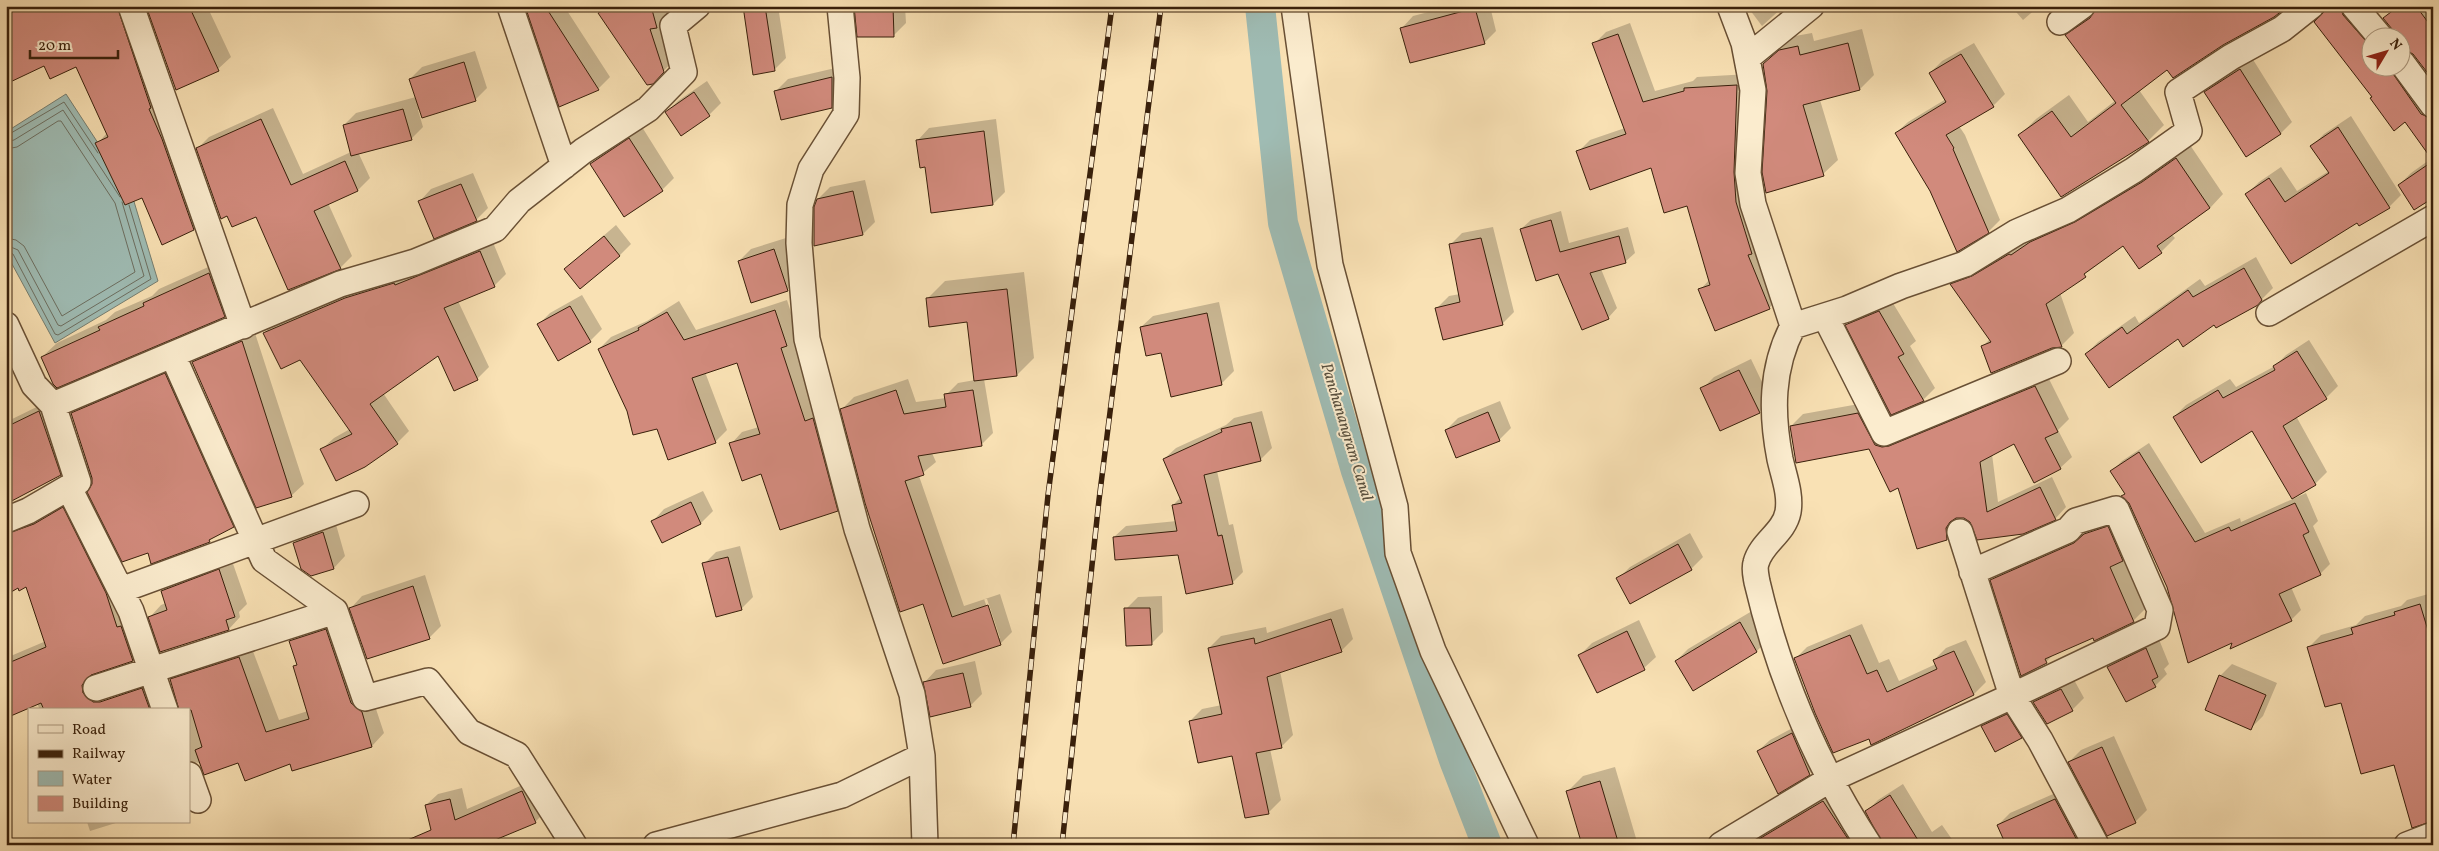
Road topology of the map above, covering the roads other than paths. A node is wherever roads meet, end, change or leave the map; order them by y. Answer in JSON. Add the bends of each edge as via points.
{"nodes":[{"id":1,"x":131,"y":6,"type":"edge"},
{"id":2,"x":510,"y":6,"type":"edge"},
{"id":3,"x":697,"y":6,"type":"edge"},
{"id":4,"x":840,"y":6,"type":"edge"},
{"id":5,"x":1294,"y":6,"type":"edge"},
{"id":6,"x":1730,"y":6,"type":"edge"},
{"id":7,"x":1811,"y":6,"type":"edge"},
{"id":8,"x":2082,"y":6,"type":"edge"},
{"id":9,"x":2311,"y":6,"type":"edge"},
{"id":10,"x":2354,"y":6,"type":"edge"},
{"id":11,"x":2060,"y":22,"type":"dead end"},
{"id":12,"x":2373,"y":28,"type":"edge"},
{"id":13,"x":1747,"y":58,"type":"junction"},
{"id":14,"x":2412,"y":77,"type":"edge"},
{"id":15,"x":2433,"y":105,"type":"edge"},
{"id":16,"x":564,"y":166,"type":"junction"},
{"id":17,"x":2433,"y":218,"type":"edge"},
{"id":18,"x":2269,"y":312,"type":"dead end"},
{"id":19,"x":1825,"y":316,"type":"junction"},
{"id":20,"x":6,"y":325,"type":"edge"},
{"id":21,"x":243,"y":326,"type":"junction"},
{"id":22,"x":1793,"y":326,"type":"junction"},
{"id":23,"x":173,"y":356,"type":"junction"},
{"id":24,"x":2058,"y":361,"type":"dead end"},
{"id":25,"x":53,"y":404,"type":"junction"},
{"id":26,"x":69,"y":488,"type":"junction"},
{"id":27,"x":356,"y":504,"type":"dead end"},
{"id":28,"x":6,"y":520,"type":"edge"},
{"id":29,"x":1960,"y":532,"type":"dead end"},
{"id":30,"x":255,"y":540,"type":"junction"},
{"id":31,"x":1972,"y":572,"type":"junction"},
{"id":32,"x":121,"y":590,"type":"junction"},
{"id":33,"x":335,"y":611,"type":"junction"},
{"id":34,"x":151,"y":671,"type":"junction"},
{"id":35,"x":96,"y":688,"type":"dead end"},
{"id":36,"x":2012,"y":696,"type":"junction"},
{"id":37,"x":164,"y":708,"type":"edge"},
{"id":38,"x":922,"y":756,"type":"junction"},
{"id":39,"x":190,"y":778,"type":"edge"},
{"id":40,"x":1829,"y":780,"type":"junction"},
{"id":41,"x":198,"y":800,"type":"dead end"},
{"id":42,"x":2433,"y":835,"type":"edge"},
{"id":43,"x":574,"y":845,"type":"edge"},
{"id":44,"x":656,"y":845,"type":"edge"},
{"id":45,"x":925,"y":845,"type":"edge"},
{"id":46,"x":1526,"y":845,"type":"edge"},
{"id":47,"x":1721,"y":845,"type":"edge"},
{"id":48,"x":1869,"y":845,"type":"edge"},
{"id":49,"x":2096,"y":845,"type":"edge"},
{"id":50,"x":2407,"y":845,"type":"edge"}],
"edges":[{"from":1,"to":21,"type":"street"},
{"from":2,"to":16,"type":"street"},
{"from":3,"to":16,"type":"street","via":[[673,26],[684,72],[648,109]]},
{"from":4,"to":38,"type":"street","via":[[847,78],[846,114],[811,169],[800,205],[799,243],[808,339],[857,529],[912,694]]},
{"from":5,"to":46,"type":"street","via":[[1330,265],[1396,508],[1398,554],[1433,651]]},
{"from":6,"to":13,"type":"street"},
{"from":7,"to":13,"type":"street"},
{"from":8,"to":11,"type":"street"},
{"from":9,"to":19,"type":"street","via":[[2282,29],[2178,92],[2189,131],[2134,170],[2068,210],[2017,232],[1965,264]]},
{"from":10,"to":12,"type":"street"},
{"from":13,"to":22,"type":"street","via":[[1752,90],[1748,173],[1752,196]]},
{"from":14,"to":15,"type":"street"},
{"from":16,"to":21,"type":"street","via":[[519,201],[495,229],[415,262],[340,284]]},
{"from":17,"to":18,"type":"street"},
{"from":19,"to":22,"type":"street"},
{"from":19,"to":24,"type":"street","via":[[1884,433]]},
{"from":20,"to":25,"type":"street","via":[[34,385]]},
{"from":21,"to":23,"type":"street"},
{"from":22,"to":40,"type":"street","via":[[1784,342],[1774,385],[1774,412],[1788,494],[1788,513],[1755,565],[1762,604],[1785,682]]},
{"from":23,"to":25,"type":"street"},
{"from":23,"to":30,"type":"street"},
{"from":25,"to":26,"type":"street","via":[[78,482]]},
{"from":26,"to":28,"type":"street"},
{"from":26,"to":32,"type":"street"},
{"from":27,"to":30,"type":"street"},
{"from":29,"to":31,"type":"street"},
{"from":30,"to":32,"type":"street"},
{"from":30,"to":33,"type":"street","via":[[264,560]]},
{"from":31,"to":36,"type":"street"},
{"from":31,"to":36,"type":"street","via":[[2068,530],[2076,521],[2116,509],[2160,610],[2156,627]]},
{"from":32,"to":34,"type":"street"},
{"from":33,"to":34,"type":"street"},
{"from":33,"to":43,"type":"street","via":[[365,698],[428,681],[469,732],[517,755]]},
{"from":34,"to":35,"type":"street"},
{"from":34,"to":37,"type":"street"},
{"from":36,"to":40,"type":"street"},
{"from":36,"to":49,"type":"street","via":[[2040,740]]},
{"from":38,"to":44,"type":"street","via":[[842,795]]},
{"from":38,"to":45,"type":"street"},
{"from":39,"to":41,"type":"street"},
{"from":40,"to":47,"type":"street"},
{"from":40,"to":48,"type":"street"},
{"from":42,"to":50,"type":"street"}]}
